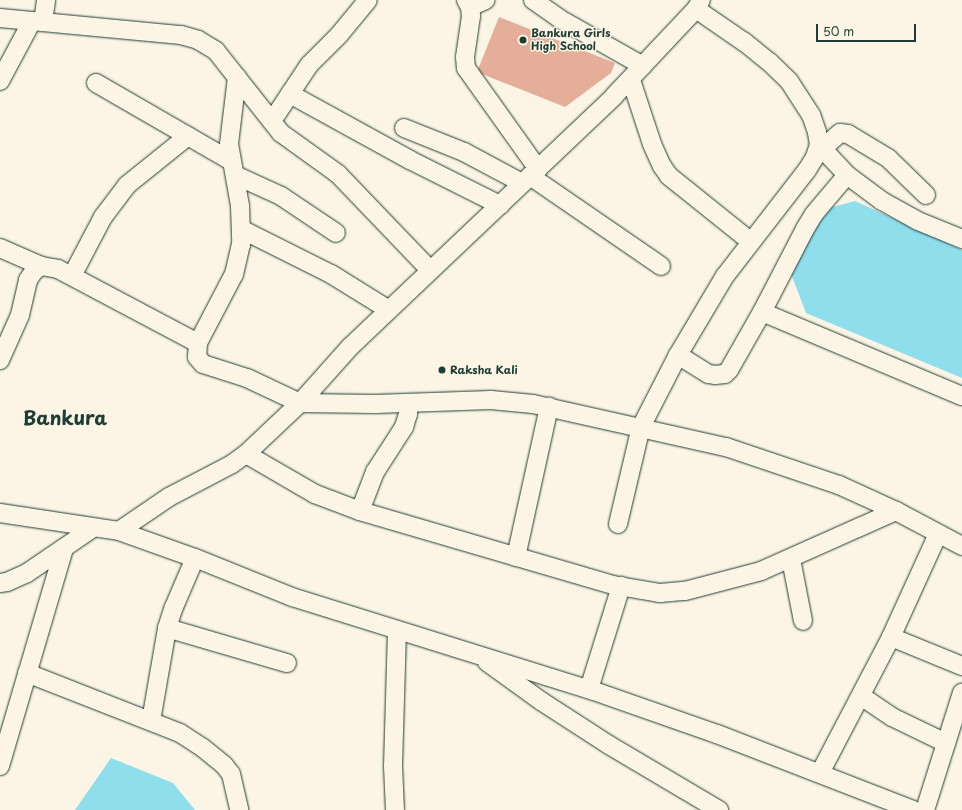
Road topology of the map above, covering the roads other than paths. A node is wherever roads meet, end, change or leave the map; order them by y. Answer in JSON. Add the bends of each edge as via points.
{"nodes":[{"id":1,"x":46,"y":0,"type":"edge"},
{"id":2,"x":368,"y":0,"type":"edge"},
{"id":3,"x":474,"y":2,"type":"edge"},
{"id":4,"x":543,"y":3,"type":"edge"},
{"id":5,"x":698,"y":5,"type":"edge"},
{"id":6,"x":0,"y":18,"type":"edge"},
{"id":7,"x":37,"y":22,"type":"junction"},
{"id":8,"x":643,"y":66,"type":"junction"},
{"id":9,"x":237,"y":77,"type":"junction"},
{"id":10,"x":631,"y":80,"type":"junction"},
{"id":11,"x":0,"y":81,"type":"edge"},
{"id":12,"x":96,"y":83,"type":"dead end"},
{"id":13,"x":290,"y":94,"type":"junction"},
{"id":14,"x":272,"y":121,"type":"junction"},
{"id":15,"x":404,"y":128,"type":"dead end"},
{"id":16,"x":188,"y":136,"type":"junction"},
{"id":17,"x":820,"y":147,"type":"junction"},
{"id":18,"x":233,"y":168,"type":"junction"},
{"id":19,"x":847,"y":175,"type":"junction"},
{"id":20,"x":530,"y":176,"type":"junction"},
{"id":21,"x":926,"y":195,"type":"dead end"},
{"id":22,"x":500,"y":204,"type":"junction"},
{"id":23,"x":241,"y":229,"type":"junction"},
{"id":24,"x":336,"y":233,"type":"dead end"},
{"id":25,"x":962,"y":238,"type":"edge"},
{"id":26,"x":750,"y":241,"type":"junction"},
{"id":27,"x":0,"y":248,"type":"edge"},
{"id":28,"x":41,"y":266,"type":"junction"},
{"id":29,"x":661,"y":266,"type":"dead end"},
{"id":30,"x":430,"y":270,"type":"junction"},
{"id":31,"x":72,"y":276,"type":"junction"},
{"id":32,"x":388,"y":310,"type":"junction"},
{"id":33,"x":762,"y":312,"type":"junction"},
{"id":34,"x":198,"y":343,"type":"junction"},
{"id":35,"x":678,"y":355,"type":"junction"},
{"id":36,"x":0,"y":360,"type":"edge"},
{"id":37,"x":962,"y":396,"type":"edge"},
{"id":38,"x":408,"y":402,"type":"junction"},
{"id":39,"x":300,"y":403,"type":"junction"},
{"id":40,"x":549,"y":407,"type":"junction"},
{"id":41,"x":641,"y":427,"type":"junction"},
{"id":42,"x":246,"y":454,"type":"junction"},
{"id":43,"x":360,"y":511,"type":"junction"},
{"id":44,"x":896,"y":511,"type":"junction"},
{"id":45,"x":0,"y":513,"type":"edge"},
{"id":46,"x":618,"y":524,"type":"dead end"},
{"id":47,"x":93,"y":528,"type":"junction"},
{"id":48,"x":119,"y":531,"type":"junction"},
{"id":49,"x":938,"y":534,"type":"junction"},
{"id":50,"x":962,"y":546,"type":"edge"},
{"id":51,"x":64,"y":549,"type":"junction"},
{"id":52,"x":516,"y":557,"type":"junction"},
{"id":53,"x":195,"y":558,"type":"junction"},
{"id":54,"x":791,"y":559,"type":"junction"},
{"id":55,"x":0,"y":583,"type":"edge"},
{"id":56,"x":621,"y":586,"type":"junction"},
{"id":57,"x":803,"y":621,"type":"dead end"},
{"id":58,"x":167,"y":628,"type":"junction"},
{"id":59,"x":397,"y":630,"type":"junction"},
{"id":60,"x":891,"y":637,"type":"junction"},
{"id":61,"x":474,"y":653,"type":"junction"},
{"id":62,"x":287,"y":663,"type":"dead end"},
{"id":63,"x":962,"y":666,"type":"edge"},
{"id":64,"x":26,"y":673,"type":"junction"},
{"id":65,"x":589,"y":689,"type":"junction"},
{"id":66,"x":962,"y":693,"type":"edge"},
{"id":67,"x":861,"y":696,"type":"junction"},
{"id":68,"x":151,"y":722,"type":"junction"},
{"id":69,"x":952,"y":739,"type":"edge"},
{"id":70,"x":0,"y":766,"type":"edge"},
{"id":71,"x":820,"y":773,"type":"junction"},
{"id":72,"x":711,"y":808,"type":"edge"},
{"id":73,"x":239,"y":810,"type":"edge"},
{"id":74,"x":395,"y":810,"type":"edge"},
{"id":75,"x":913,"y":810,"type":"edge"},
{"id":76,"x":925,"y":810,"type":"edge"}],
"edges":[{"from":1,"to":7,"type":"street"},
{"from":2,"to":13,"type":"street","via":[[339,35],[309,65]]},
{"from":3,"to":20,"type":"street","via":[[465,57],[466,68]]},
{"from":4,"to":8,"type":"street"},
{"from":5,"to":8,"type":"street"},
{"from":5,"to":17,"type":"street","via":[[789,81],[811,115]]},
{"from":6,"to":7,"type":"street"},
{"from":7,"to":9,"type":"street","via":[[181,35],[198,40],[216,51]]},
{"from":7,"to":11,"type":"street"},
{"from":8,"to":10,"type":"street"},
{"from":9,"to":14,"type":"street"},
{"from":9,"to":18,"type":"street","via":[[229,144]]},
{"from":10,"to":20,"type":"street"},
{"from":10,"to":26,"type":"street","via":[[652,144],[669,176]]},
{"from":12,"to":16,"type":"street"},
{"from":13,"to":14,"type":"street"},
{"from":13,"to":22,"type":"street","via":[[410,160]]},
{"from":14,"to":30,"type":"street","via":[[281,133],[338,174]]},
{"from":15,"to":20,"type":"street"},
{"from":16,"to":18,"type":"street"},
{"from":16,"to":31,"type":"street","via":[[127,185],[103,217]]},
{"from":17,"to":19,"type":"street"},
{"from":17,"to":21,"type":"street","via":[[840,133],[848,134],[888,158]]},
{"from":17,"to":26,"type":"street","via":[[807,170]]},
{"from":18,"to":23,"type":"street"},
{"from":18,"to":24,"type":"street"},
{"from":19,"to":25,"type":"street","via":[[900,212]]},
{"from":19,"to":33,"type":"street","via":[[814,214]]},
{"from":20,"to":22,"type":"street"},
{"from":20,"to":29,"type":"street"},
{"from":22,"to":30,"type":"street"},
{"from":23,"to":32,"type":"street","via":[[331,274]]},
{"from":23,"to":34,"type":"street","via":[[241,244],[234,274]]},
{"from":26,"to":35,"type":"street","via":[[725,276]]},
{"from":27,"to":28,"type":"street"},
{"from":28,"to":31,"type":"street","via":[[58,269]]},
{"from":28,"to":36,"type":"street","via":[[28,280],[20,315]]},
{"from":30,"to":32,"type":"street"},
{"from":31,"to":34,"type":"street"},
{"from":32,"to":39,"type":"street","via":[[351,346]]},
{"from":33,"to":35,"type":"street","via":[[730,370],[725,374],[709,374]]},
{"from":33,"to":37,"type":"street"},
{"from":34,"to":39,"type":"street","via":[[197,357],[203,364],[248,378]]},
{"from":35,"to":41,"type":"street"},
{"from":38,"to":39,"type":"street"},
{"from":38,"to":40,"type":"street","via":[[491,400]]},
{"from":38,"to":43,"type":"street","via":[[404,427],[375,472]]},
{"from":39,"to":42,"type":"street"},
{"from":40,"to":41,"type":"street"},
{"from":40,"to":52,"type":"street"},
{"from":41,"to":44,"type":"street","via":[[734,450],[840,486]]},
{"from":41,"to":46,"type":"street"},
{"from":42,"to":43,"type":"street","via":[[314,494]]},
{"from":42,"to":48,"type":"street","via":[[169,497]]},
{"from":43,"to":52,"type":"street"},
{"from":44,"to":49,"type":"street"},
{"from":44,"to":54,"type":"street"},
{"from":45,"to":47,"type":"street"},
{"from":47,"to":48,"type":"street"},
{"from":47,"to":51,"type":"street"},
{"from":48,"to":53,"type":"street"},
{"from":49,"to":50,"type":"street"},
{"from":49,"to":60,"type":"street"},
{"from":51,"to":55,"type":"street","via":[[27,573]]},
{"from":51,"to":64,"type":"street"},
{"from":52,"to":56,"type":"street"},
{"from":53,"to":58,"type":"street"},
{"from":53,"to":59,"type":"street","via":[[292,597]]},
{"from":54,"to":56,"type":"street","via":[[761,571],[685,591],[660,593]]},
{"from":54,"to":57,"type":"street"},
{"from":56,"to":65,"type":"street"},
{"from":58,"to":62,"type":"street"},
{"from":58,"to":68,"type":"street"},
{"from":59,"to":61,"type":"street"},
{"from":59,"to":74,"type":"street","via":[[393,766]]},
{"from":60,"to":63,"type":"street"},
{"from":60,"to":67,"type":"street"},
{"from":61,"to":65,"type":"street"},
{"from":61,"to":72,"type":"street","via":[[565,717]]},
{"from":64,"to":68,"type":"street"},
{"from":64,"to":70,"type":"street"},
{"from":65,"to":71,"type":"street"},
{"from":66,"to":69,"type":"street"},
{"from":67,"to":69,"type":"street","via":[[892,717]]},
{"from":67,"to":71,"type":"street"},
{"from":68,"to":73,"type":"street","via":[[180,733],[224,765],[231,774]]},
{"from":69,"to":76,"type":"street"},
{"from":71,"to":75,"type":"street"}]}
